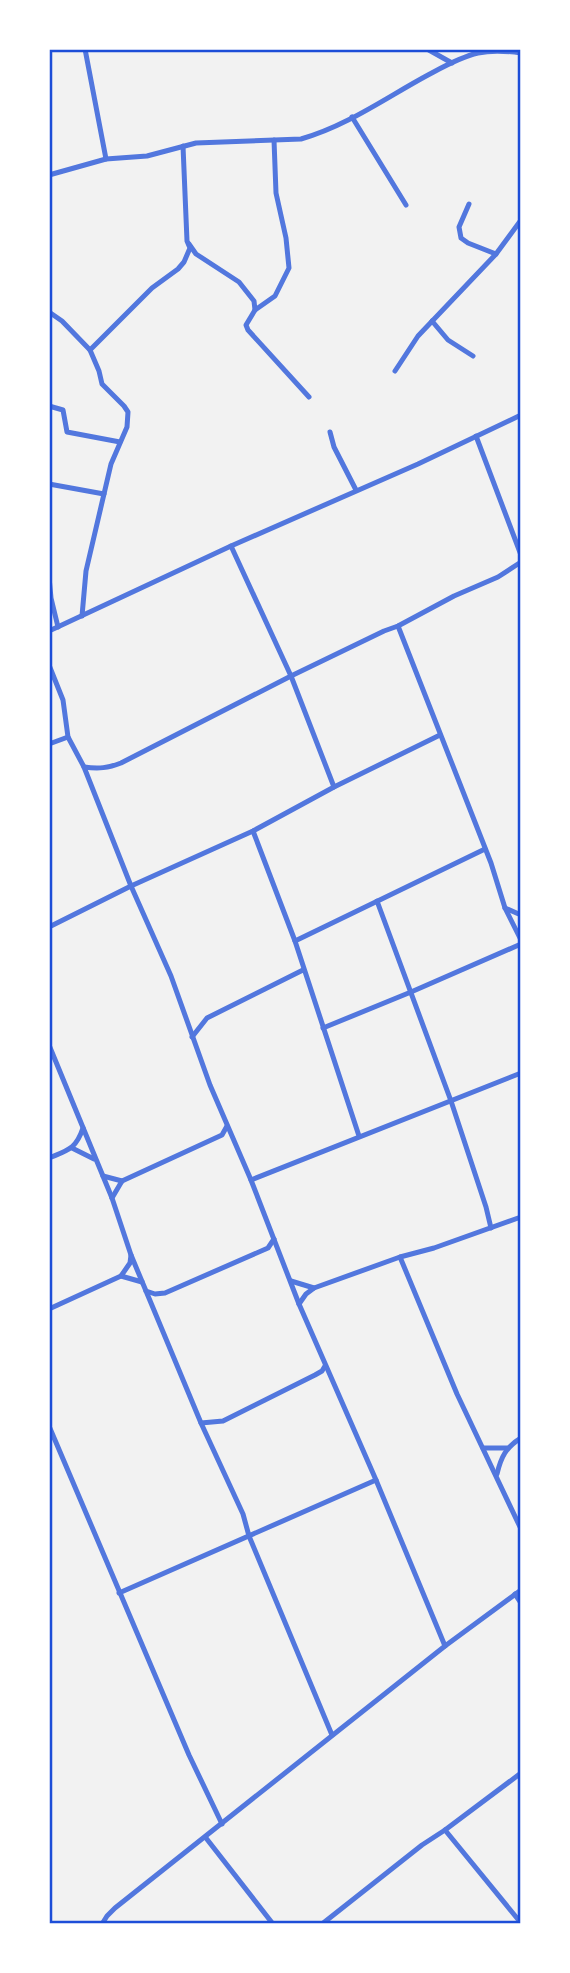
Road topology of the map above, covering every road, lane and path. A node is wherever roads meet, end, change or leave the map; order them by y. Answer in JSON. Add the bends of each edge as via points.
{"nodes":[{"id":1,"x":85,"y":49,"type":"edge"},
{"id":2,"x":427,"y":49,"type":"edge"},
{"id":3,"x":521,"y":52,"type":"edge"},
{"id":4,"x":452,"y":62,"type":"junction"},
{"id":5,"x":352,"y":117,"type":"junction"},
{"id":6,"x":274,"y":140,"type":"junction"},
{"id":7,"x":183,"y":146,"type":"junction"},
{"id":8,"x":106,"y":159,"type":"junction"},
{"id":9,"x":49,"y":175,"type":"edge"},
{"id":10,"x":469,"y":204,"type":"dead end"},
{"id":11,"x":406,"y":205,"type":"dead end"},
{"id":12,"x":521,"y":220,"type":"edge"},
{"id":13,"x":187,"y":242,"type":"junction"},
{"id":14,"x":496,"y":254,"type":"junction"},
{"id":15,"x":255,"y":310,"type":"junction"},
{"id":16,"x":49,"y":313,"type":"edge"},
{"id":17,"x":432,"y":321,"type":"junction"},
{"id":18,"x":90,"y":350,"type":"junction"},
{"id":19,"x":473,"y":356,"type":"dead end"},
{"id":20,"x":395,"y":371,"type":"dead end"},
{"id":21,"x":309,"y":397,"type":"dead end"},
{"id":22,"x":49,"y":406,"type":"edge"},
{"id":23,"x":521,"y":415,"type":"edge"},
{"id":24,"x":330,"y":432,"type":"dead end"},
{"id":25,"x":476,"y":436,"type":"junction"},
{"id":26,"x":120,"y":442,"type":"junction"},
{"id":27,"x":49,"y":484,"type":"edge"},
{"id":28,"x":356,"y":490,"type":"junction"},
{"id":29,"x":104,"y":494,"type":"junction"},
{"id":30,"x":231,"y":546,"type":"junction"},
{"id":31,"x":521,"y":555,"type":"edge"},
{"id":32,"x":521,"y":562,"type":"edge"},
{"id":33,"x":49,"y":577,"type":"edge"},
{"id":34,"x":82,"y":616,"type":"junction"},
{"id":35,"x":398,"y":626,"type":"junction"},
{"id":36,"x":58,"y":627,"type":"junction"},
{"id":37,"x":49,"y":631,"type":"edge"},
{"id":38,"x":49,"y":665,"type":"edge"},
{"id":39,"x":291,"y":676,"type":"junction"},
{"id":40,"x":440,"y":734,"type":"junction"},
{"id":41,"x":68,"y":737,"type":"junction"},
{"id":42,"x":49,"y":744,"type":"edge"},
{"id":43,"x":84,"y":766,"type":"junction"},
{"id":44,"x":334,"y":787,"type":"junction"},
{"id":45,"x":253,"y":831,"type":"junction"},
{"id":46,"x":485,"y":849,"type":"junction"},
{"id":47,"x":131,"y":886,"type":"junction"},
{"id":48,"x":377,"y":901,"type":"junction"},
{"id":49,"x":505,"y":908,"type":"junction"},
{"id":50,"x":521,"y":915,"type":"edge"},
{"id":51,"x":49,"y":926,"type":"edge"},
{"id":52,"x":295,"y":941,"type":"junction"},
{"id":53,"x":521,"y":942,"type":"edge"},
{"id":54,"x":303,"y":970,"type":"junction"},
{"id":55,"x":411,"y":992,"type":"junction"},
{"id":56,"x":323,"y":1028,"type":"junction"},
{"id":57,"x":192,"y":1037,"type":"junction"},
{"id":58,"x":49,"y":1045,"type":"edge"},
{"id":59,"x":521,"y":1073,"type":"edge"},
{"id":60,"x":451,"y":1101,"type":"junction"},
{"id":61,"x":227,"y":1126,"type":"junction"},
{"id":62,"x":83,"y":1128,"type":"junction"},
{"id":63,"x":359,"y":1136,"type":"junction"},
{"id":64,"x":72,"y":1148,"type":"junction"},
{"id":65,"x":49,"y":1158,"type":"edge"},
{"id":66,"x":96,"y":1160,"type":"junction"},
{"id":67,"x":103,"y":1176,"type":"junction"},
{"id":68,"x":251,"y":1180,"type":"junction"},
{"id":69,"x":122,"y":1181,"type":"junction"},
{"id":70,"x":112,"y":1198,"type":"junction"},
{"id":71,"x":521,"y":1217,"type":"edge"},
{"id":72,"x":491,"y":1228,"type":"junction"},
{"id":73,"x":274,"y":1239,"type":"junction"},
{"id":74,"x":131,"y":1255,"type":"junction"},
{"id":75,"x":400,"y":1257,"type":"junction"},
{"id":76,"x":121,"y":1276,"type":"junction"},
{"id":77,"x":291,"y":1281,"type":"junction"},
{"id":78,"x":142,"y":1282,"type":"junction"},
{"id":79,"x":314,"y":1288,"type":"junction"},
{"id":80,"x":146,"y":1291,"type":"junction"},
{"id":81,"x":299,"y":1304,"type":"junction"},
{"id":82,"x":49,"y":1309,"type":"edge"},
{"id":83,"x":325,"y":1366,"type":"junction"},
{"id":84,"x":201,"y":1423,"type":"junction"},
{"id":85,"x":49,"y":1426,"type":"edge"},
{"id":86,"x":521,"y":1437,"type":"edge"},
{"id":87,"x":483,"y":1448,"type":"junction"},
{"id":88,"x":507,"y":1448,"type":"junction"},
{"id":89,"x":496,"y":1475,"type":"junction"},
{"id":90,"x":376,"y":1480,"type":"junction"},
{"id":91,"x":521,"y":1529,"type":"edge"},
{"id":92,"x":249,"y":1536,"type":"junction"},
{"id":93,"x":119,"y":1592,"type":"junction"},
{"id":94,"x":518,"y":1592,"type":"edge"},
{"id":95,"x":521,"y":1603,"type":"edge"},
{"id":96,"x":445,"y":1646,"type":"junction"},
{"id":97,"x":332,"y":1735,"type":"junction"},
{"id":98,"x":521,"y":1773,"type":"edge"},
{"id":99,"x":222,"y":1824,"type":"junction"},
{"id":100,"x":445,"y":1830,"type":"junction"},
{"id":101,"x":206,"y":1838,"type":"junction"},
{"id":102,"x":521,"y":1923,"type":"edge"},
{"id":103,"x":102,"y":1924,"type":"edge"},
{"id":104,"x":273,"y":1924,"type":"edge"},
{"id":105,"x":322,"y":1924,"type":"edge"}],
"edges":[{"from":1,"to":8,"type":"street"},
{"from":2,"to":4,"type":"street"},
{"from":3,"to":4,"type":"street","via":[[477,53]]},
{"from":4,"to":5,"type":"street"},
{"from":5,"to":6,"type":"street","via":[[301,139]]},
{"from":5,"to":11,"type":"street"},
{"from":6,"to":7,"type":"street"},
{"from":6,"to":15,"type":"street","via":[[277,203],[289,268],[275,296]]},
{"from":7,"to":8,"type":"street","via":[[147,156]]},
{"from":7,"to":13,"type":"street"},
{"from":8,"to":9,"type":"street"},
{"from":10,"to":14,"type":"street","via":[[459,227],[461,238]]},
{"from":12,"to":14,"type":"street"},
{"from":13,"to":15,"type":"street","via":[[196,254],[239,282],[254,301]]},
{"from":13,"to":18,"type":"street","via":[[190,247],[178,269],[152,288]]},
{"from":14,"to":17,"type":"street"},
{"from":15,"to":21,"type":"street","via":[[247,330]]},
{"from":16,"to":18,"type":"street"},
{"from":17,"to":19,"type":"street"},
{"from":17,"to":20,"type":"street"},
{"from":18,"to":26,"type":"street","via":[[102,384],[128,412]]},
{"from":22,"to":26,"type":"street","via":[[63,410],[66,432]]},
{"from":23,"to":25,"type":"street"},
{"from":24,"to":28,"type":"street"},
{"from":25,"to":28,"type":"street"},
{"from":25,"to":31,"type":"street"},
{"from":26,"to":29,"type":"street"},
{"from":27,"to":29,"type":"street"},
{"from":28,"to":30,"type":"street"},
{"from":29,"to":34,"type":"street","via":[[86,571]]},
{"from":30,"to":34,"type":"street"},
{"from":30,"to":39,"type":"street"},
{"from":32,"to":35,"type":"street"},
{"from":33,"to":36,"type":"street"},
{"from":34,"to":36,"type":"street"},
{"from":35,"to":39,"type":"street"},
{"from":35,"to":40,"type":"street"},
{"from":36,"to":37,"type":"street"},
{"from":38,"to":41,"type":"street","via":[[63,700]]},
{"from":39,"to":43,"type":"street","via":[[121,763],[99,769]]},
{"from":39,"to":44,"type":"street"},
{"from":40,"to":44,"type":"street"},
{"from":40,"to":46,"type":"street"},
{"from":41,"to":42,"type":"street"},
{"from":41,"to":43,"type":"street"},
{"from":43,"to":47,"type":"street"},
{"from":44,"to":45,"type":"street"},
{"from":45,"to":47,"type":"street"},
{"from":45,"to":52,"type":"street"},
{"from":46,"to":48,"type":"street"},
{"from":46,"to":49,"type":"street"},
{"from":47,"to":51,"type":"street"},
{"from":47,"to":57,"type":"street"},
{"from":48,"to":52,"type":"street"},
{"from":48,"to":55,"type":"street"},
{"from":49,"to":50,"type":"street"},
{"from":49,"to":53,"type":"street"},
{"from":52,"to":54,"type":"street"},
{"from":53,"to":55,"type":"street"},
{"from":54,"to":56,"type":"street"},
{"from":54,"to":57,"type":"street","via":[[207,1018]]},
{"from":55,"to":56,"type":"street"},
{"from":55,"to":60,"type":"street"},
{"from":56,"to":63,"type":"street"},
{"from":57,"to":61,"type":"street"},
{"from":58,"to":62,"type":"street"},
{"from":59,"to":60,"type":"street"},
{"from":60,"to":63,"type":"street"},
{"from":60,"to":72,"type":"street"},
{"from":61,"to":68,"type":"street"},
{"from":61,"to":69,"type":"street","via":[[222,1135]]},
{"from":62,"to":64,"type":"street"},
{"from":62,"to":66,"type":"street"},
{"from":63,"to":68,"type":"street"},
{"from":64,"to":65,"type":"street"},
{"from":64,"to":66,"type":"street"},
{"from":66,"to":67,"type":"street"},
{"from":67,"to":69,"type":"street"},
{"from":67,"to":70,"type":"street"},
{"from":68,"to":73,"type":"street"},
{"from":69,"to":70,"type":"street"},
{"from":70,"to":74,"type":"street"},
{"from":71,"to":72,"type":"street"},
{"from":72,"to":75,"type":"street"},
{"from":73,"to":77,"type":"street"},
{"from":73,"to":80,"type":"street","via":[[268,1248],[165,1293]]},
{"from":74,"to":76,"type":"street"},
{"from":74,"to":78,"type":"street"},
{"from":75,"to":79,"type":"street"},
{"from":75,"to":87,"type":"street"},
{"from":76,"to":78,"type":"street"},
{"from":76,"to":82,"type":"street"},
{"from":77,"to":79,"type":"street"},
{"from":77,"to":81,"type":"street"},
{"from":78,"to":80,"type":"street"},
{"from":79,"to":81,"type":"street"},
{"from":80,"to":84,"type":"street"},
{"from":81,"to":83,"type":"street"},
{"from":83,"to":84,"type":"street","via":[[223,1421]]},
{"from":83,"to":90,"type":"street"},
{"from":84,"to":92,"type":"street"},
{"from":85,"to":93,"type":"street"},
{"from":86,"to":88,"type":"street"},
{"from":87,"to":88,"type":"street"},
{"from":87,"to":89,"type":"street"},
{"from":88,"to":89,"type":"street"},
{"from":89,"to":91,"type":"street"},
{"from":90,"to":92,"type":"street"},
{"from":90,"to":96,"type":"street"},
{"from":92,"to":93,"type":"street"},
{"from":92,"to":97,"type":"street"},
{"from":93,"to":99,"type":"street"},
{"from":94,"to":95,"type":"street"},
{"from":94,"to":96,"type":"street"},
{"from":96,"to":97,"type":"street"},
{"from":97,"to":99,"type":"street"},
{"from":98,"to":100,"type":"street"},
{"from":99,"to":101,"type":"street"},
{"from":100,"to":102,"type":"street"},
{"from":100,"to":105,"type":"street"},
{"from":101,"to":103,"type":"street"},
{"from":101,"to":104,"type":"street"}]}
